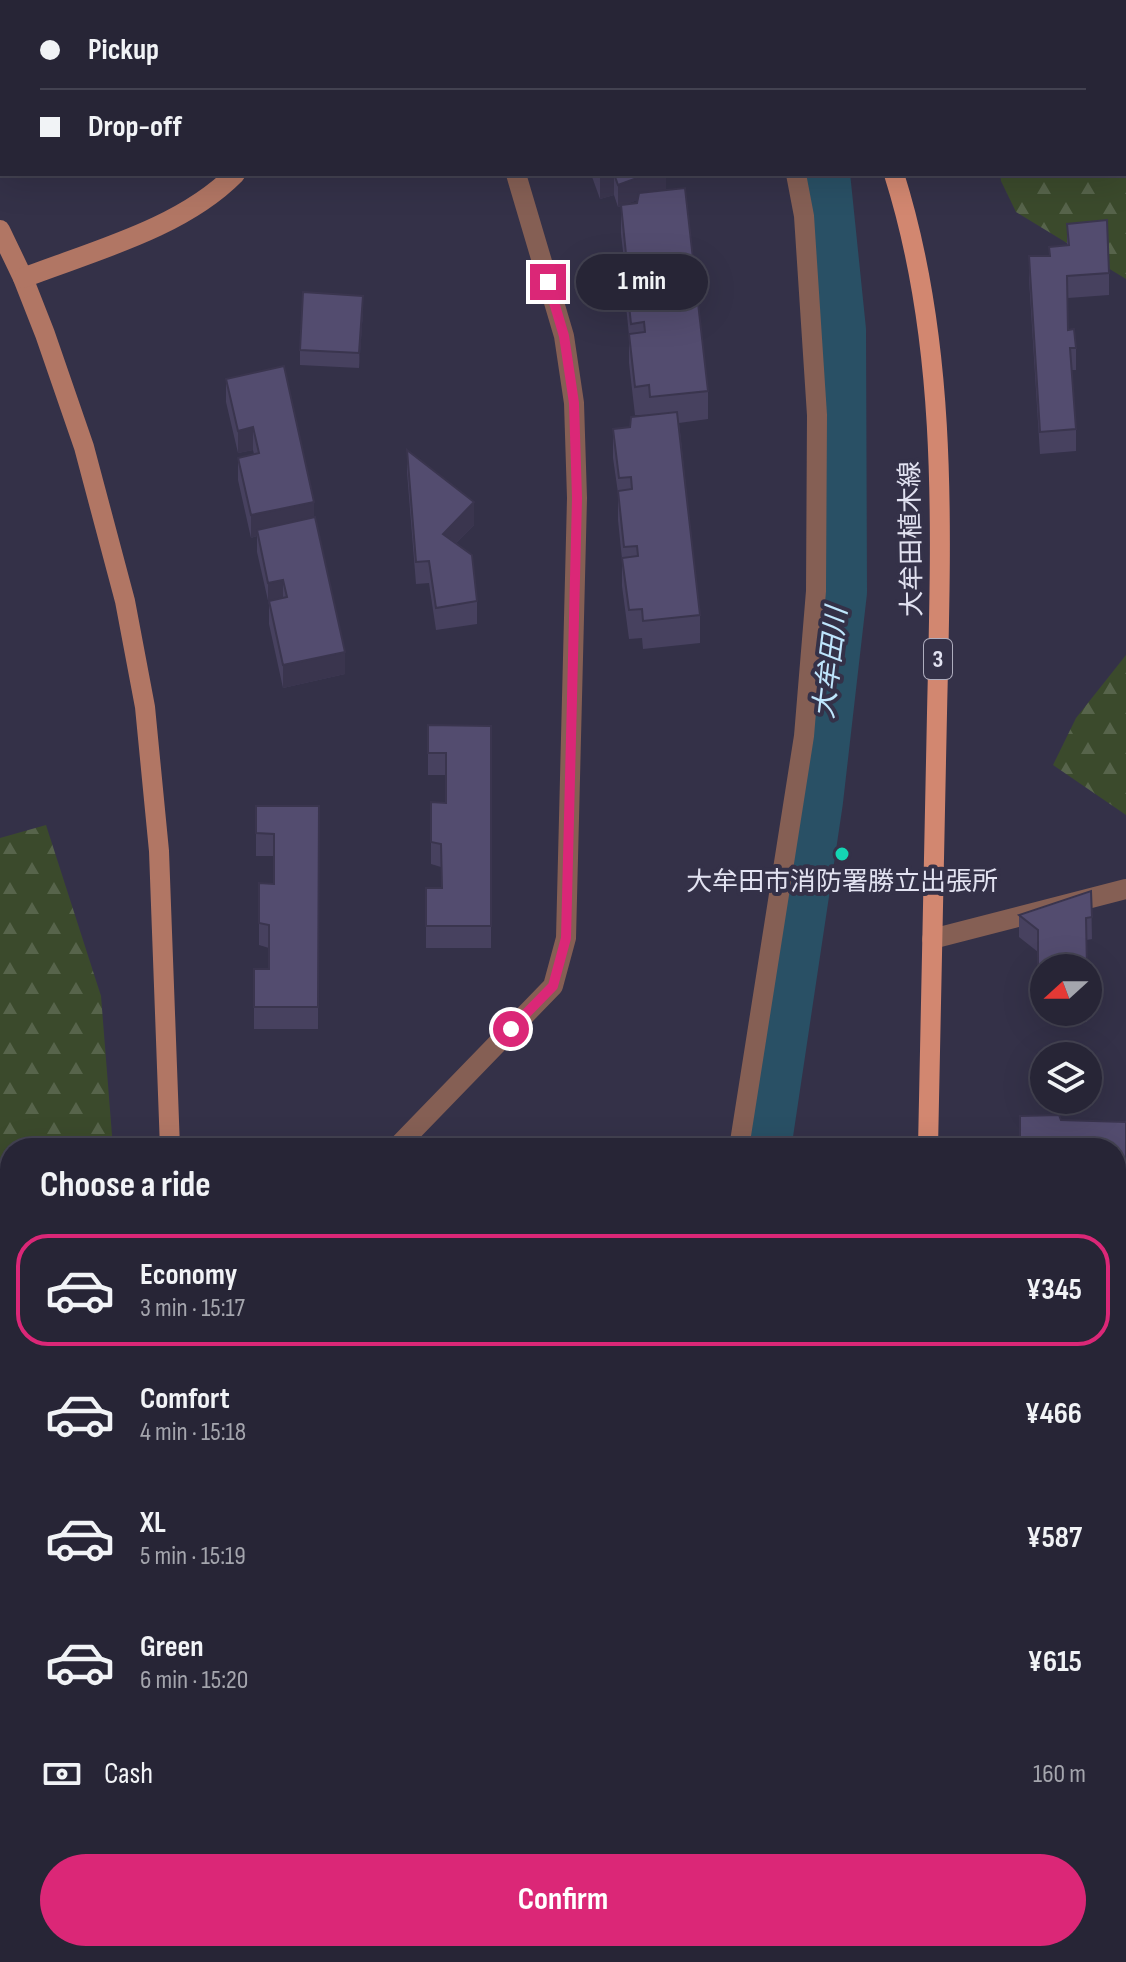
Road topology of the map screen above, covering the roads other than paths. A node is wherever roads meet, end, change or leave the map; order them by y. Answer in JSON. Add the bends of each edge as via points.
{"nodes":[{"id":1,"x":233,"y":176,"type":"edge"},
{"id":2,"x":517,"y":176,"type":"edge"},
{"id":3,"x":796,"y":176,"type":"edge"},
{"id":4,"x":895,"y":176,"type":"edge"},
{"id":5,"x":0,"y":230,"type":"edge"},
{"id":6,"x":23,"y":278,"type":"junction"},
{"id":7,"x":1126,"y":889,"type":"edge"},
{"id":8,"x":932,"y":939,"type":"junction"},
{"id":9,"x":170,"y":1138,"type":"edge"},
{"id":10,"x":406,"y":1138,"type":"edge"},
{"id":11,"x":741,"y":1138,"type":"edge"},
{"id":12,"x":928,"y":1138,"type":"edge"}],
"edges":[{"from":1,"to":6,"type":"street","via":[[164,223]]},
{"from":2,"to":10,"type":"street","via":[[564,336],[574,403],[577,498],[566,938],[553,986]]},
{"from":3,"to":11,"type":"street","via":[[804,216],[817,415],[816,591],[804,736]]},
{"from":4,"to":8,"type":"main road","name":"大牟田植木線","number":"3","via":[[911,229],[934,366],[941,555]]},
{"from":5,"to":6,"type":"street"},
{"from":6,"to":9,"type":"street","via":[[84,447],[125,601],[145,707],[159,851]]},
{"from":7,"to":8,"type":"street"},
{"from":8,"to":12,"type":"main road","name":"大牟田植木線","number":"3"}]}
